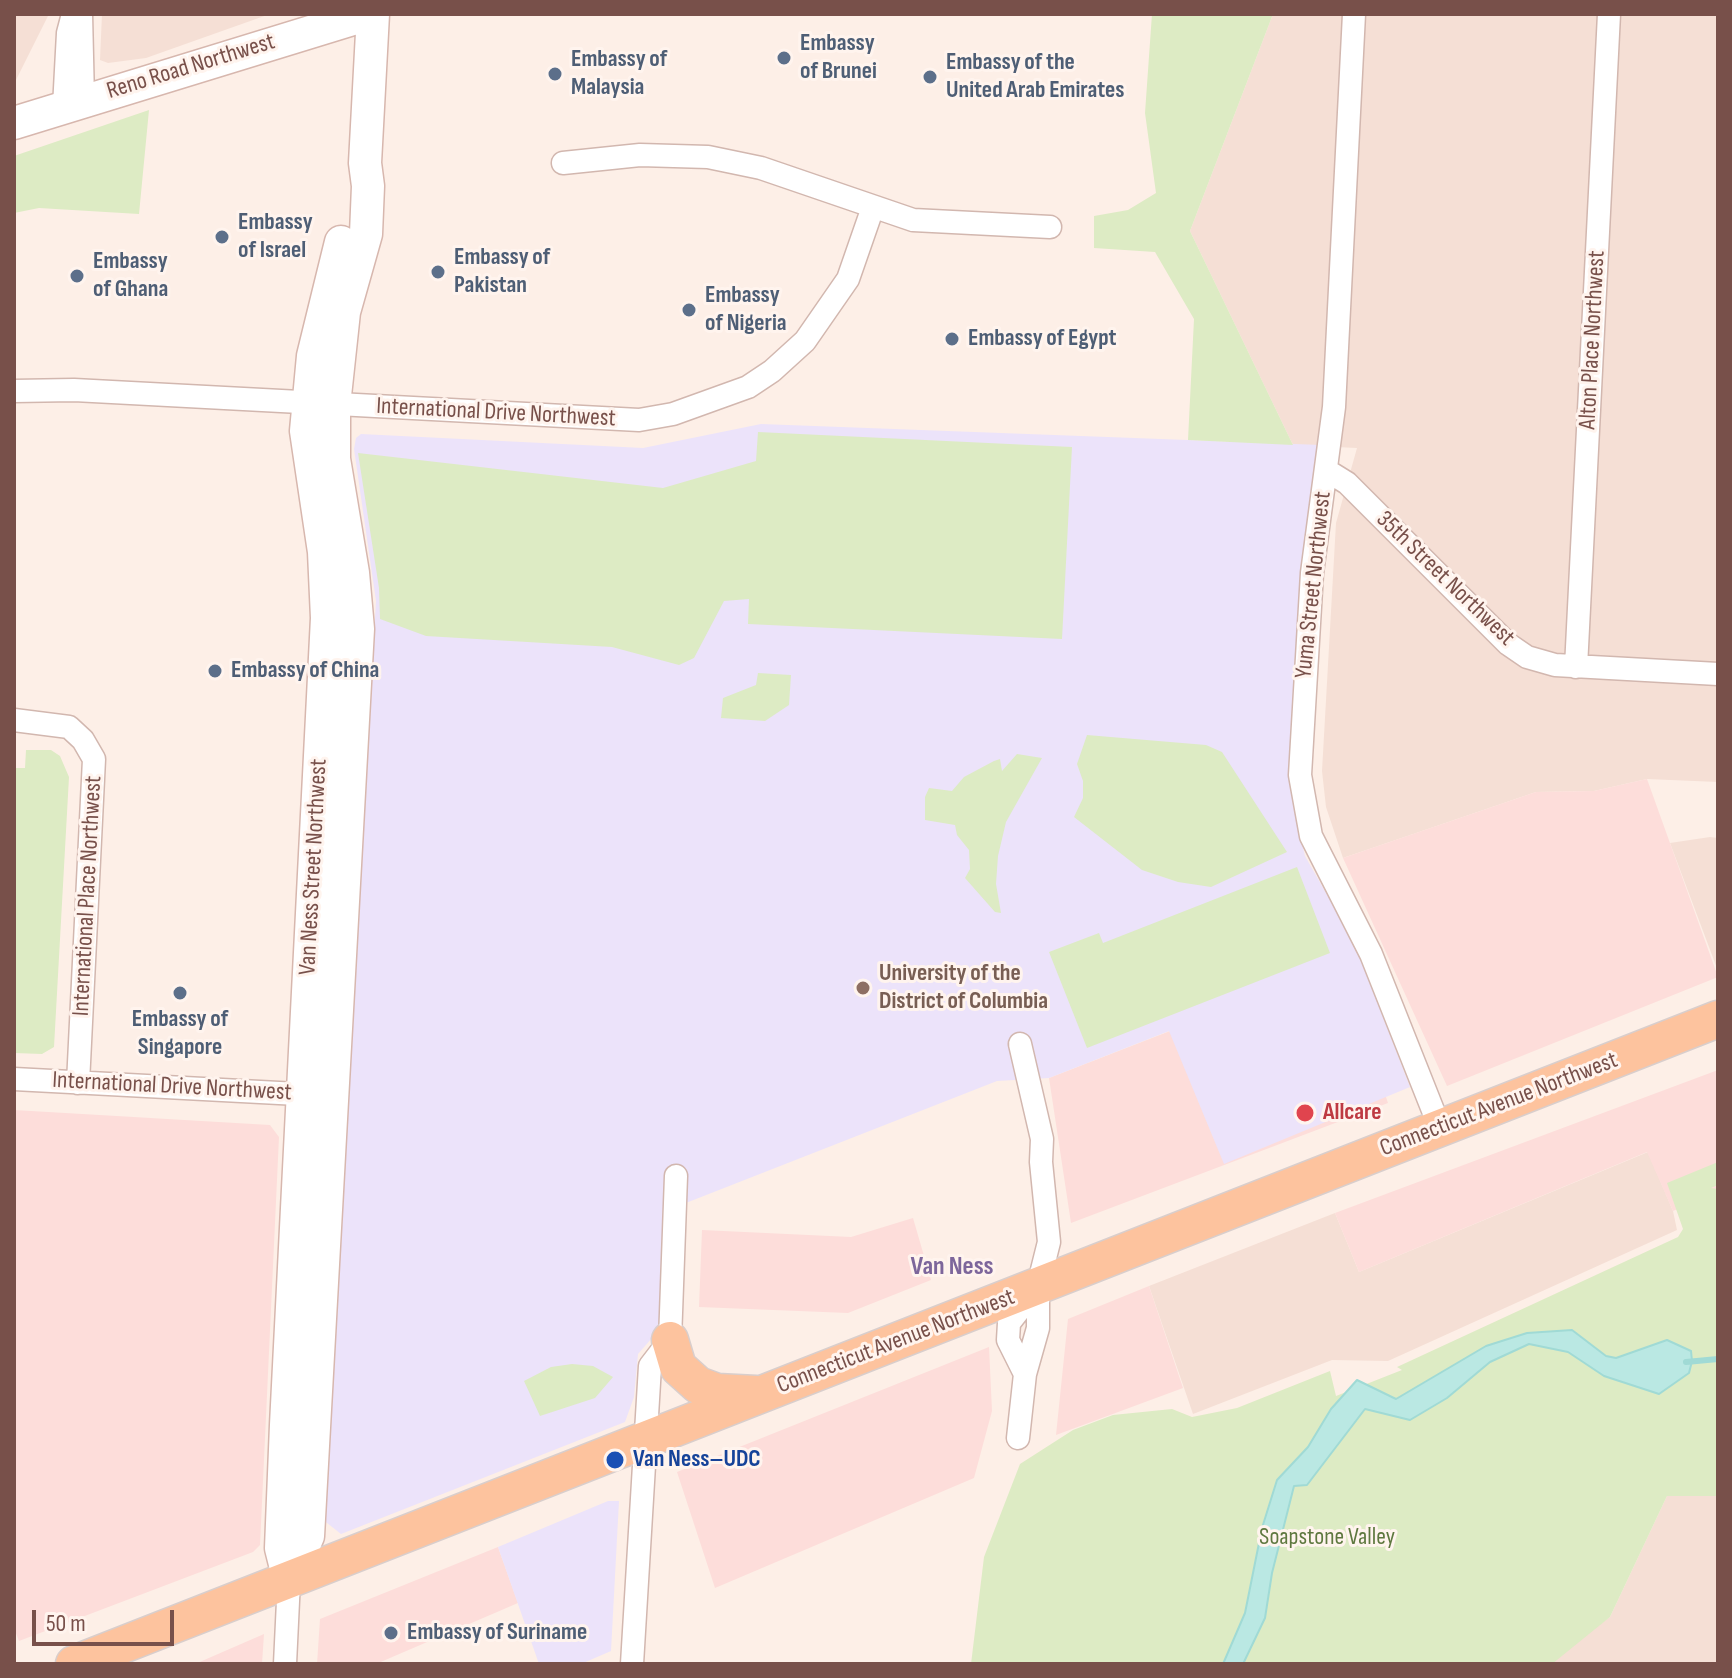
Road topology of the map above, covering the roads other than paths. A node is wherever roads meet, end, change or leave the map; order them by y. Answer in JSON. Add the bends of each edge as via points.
{"nodes":[{"id":1,"x":73,"y":14,"type":"edge"},
{"id":2,"x":81,"y":14,"type":"edge"},
{"id":3,"x":371,"y":14,"type":"edge"},
{"id":4,"x":1354,"y":14,"type":"edge"},
{"id":5,"x":1609,"y":14,"type":"edge"},
{"id":6,"x":74,"y":104,"type":"junction"},
{"id":7,"x":14,"y":123,"type":"edge"},
{"id":8,"x":563,"y":163,"type":"dead end"},
{"id":9,"x":873,"y":207,"type":"junction"},
{"id":10,"x":1050,"y":227,"type":"dead end"},
{"id":11,"x":14,"y":391,"type":"edge"},
{"id":12,"x":321,"y":404,"type":"junction"},
{"id":13,"x":1326,"y":470,"type":"junction"},
{"id":14,"x":1576,"y":667,"type":"junction"},
{"id":15,"x":1718,"y":674,"type":"edge"},
{"id":16,"x":14,"y":720,"type":"edge"},
{"id":17,"x":1718,"y":1019,"type":"edge"},
{"id":18,"x":1020,"y":1044,"type":"dead end"},
{"id":19,"x":14,"y":1079,"type":"edge"},
{"id":20,"x":78,"y":1083,"type":"junction"},
{"id":21,"x":316,"y":1095,"type":"junction"},
{"id":22,"x":1440,"y":1128,"type":"junction"},
{"id":23,"x":676,"y":1176,"type":"dead end"},
{"id":24,"x":1038,"y":1286,"type":"junction"},
{"id":25,"x":670,"y":1340,"type":"junction"},
{"id":26,"x":762,"y":1394,"type":"junction"},
{"id":27,"x":1018,"y":1438,"type":"dead end"},
{"id":28,"x":644,"y":1440,"type":"junction"},
{"id":29,"x":289,"y":1580,"type":"junction"},
{"id":30,"x":74,"y":1664,"type":"edge"},
{"id":31,"x":285,"y":1664,"type":"edge"},
{"id":32,"x":632,"y":1664,"type":"edge"}],
"edges":[{"from":1,"to":6,"type":"street","via":[[68,33]]},
{"from":2,"to":6,"type":"street"},
{"from":3,"to":6,"type":"main road","name":"Reno Road Northwest"},
{"from":3,"to":12,"type":"main road","name":"Van Ness Street Northwest","via":[[365,163],[326,297]]},
{"from":4,"to":13,"type":"street","name":"Yuma Street Northwest","via":[[1334,407]]},
{"from":5,"to":14,"type":"street","name":"Alton Place Northwest"},
{"from":6,"to":7,"type":"main road","name":"Reno Road Northwest"},
{"from":8,"to":9,"type":"street","via":[[653,154],[708,157],[761,168]]},
{"from":9,"to":10,"type":"street","via":[[913,220]]},
{"from":9,"to":12,"type":"street","name":"International Drive Northwest","via":[[848,279],[805,341],[759,380],[699,408],[639,420]]},
{"from":11,"to":12,"type":"street","name":"International Drive Northwest"},
{"from":12,"to":21,"type":"main road","name":"Van Ness Street Northwest","via":[[306,433],[324,552],[327,618]]},
{"from":13,"to":14,"type":"street","name":"35th Street Northwest","via":[[1347,483],[1508,644],[1541,662]]},
{"from":13,"to":22,"type":"street","name":"Yuma Street Northwest","via":[[1308,611],[1300,775],[1306,821],[1371,954]]},
{"from":14,"to":15,"type":"street","name":"35th Street Northwest"},
{"from":16,"to":20,"type":"street","name":"International Place Northwest","via":[[69,727],[94,759]]},
{"from":17,"to":22,"type":"main road","name":"Connecticut Avenue Northwest"},
{"from":18,"to":24,"type":"street","via":[[1042,1139],[1049,1242]]},
{"from":19,"to":20,"type":"street","name":"International Drive Northwest"},
{"from":20,"to":21,"type":"street","name":"International Drive Northwest"},
{"from":21,"to":29,"type":"main road","name":"Van Ness Street Northwest","via":[[308,1536]]},
{"from":22,"to":24,"type":"main road","name":"Connecticut Avenue Northwest"},
{"from":23,"to":25,"type":"street"},
{"from":24,"to":26,"type":"main road","name":"Connecticut Avenue Northwest"},
{"from":24,"to":27,"type":"street","via":[[1036,1343],[1025,1374]]},
{"from":25,"to":26,"type":"main road","via":[[678,1367],[698,1385],[717,1392]]},
{"from":25,"to":28,"type":"street","via":[[650,1366]]},
{"from":26,"to":28,"type":"main road","name":"Connecticut Avenue Northwest"},
{"from":28,"to":29,"type":"main road","name":"Connecticut Avenue Northwest"},
{"from":28,"to":32,"type":"street"},
{"from":29,"to":30,"type":"main road","name":"Connecticut Avenue Northwest"},
{"from":29,"to":31,"type":"street","name":"Van Ness Street Northwest"}]}
